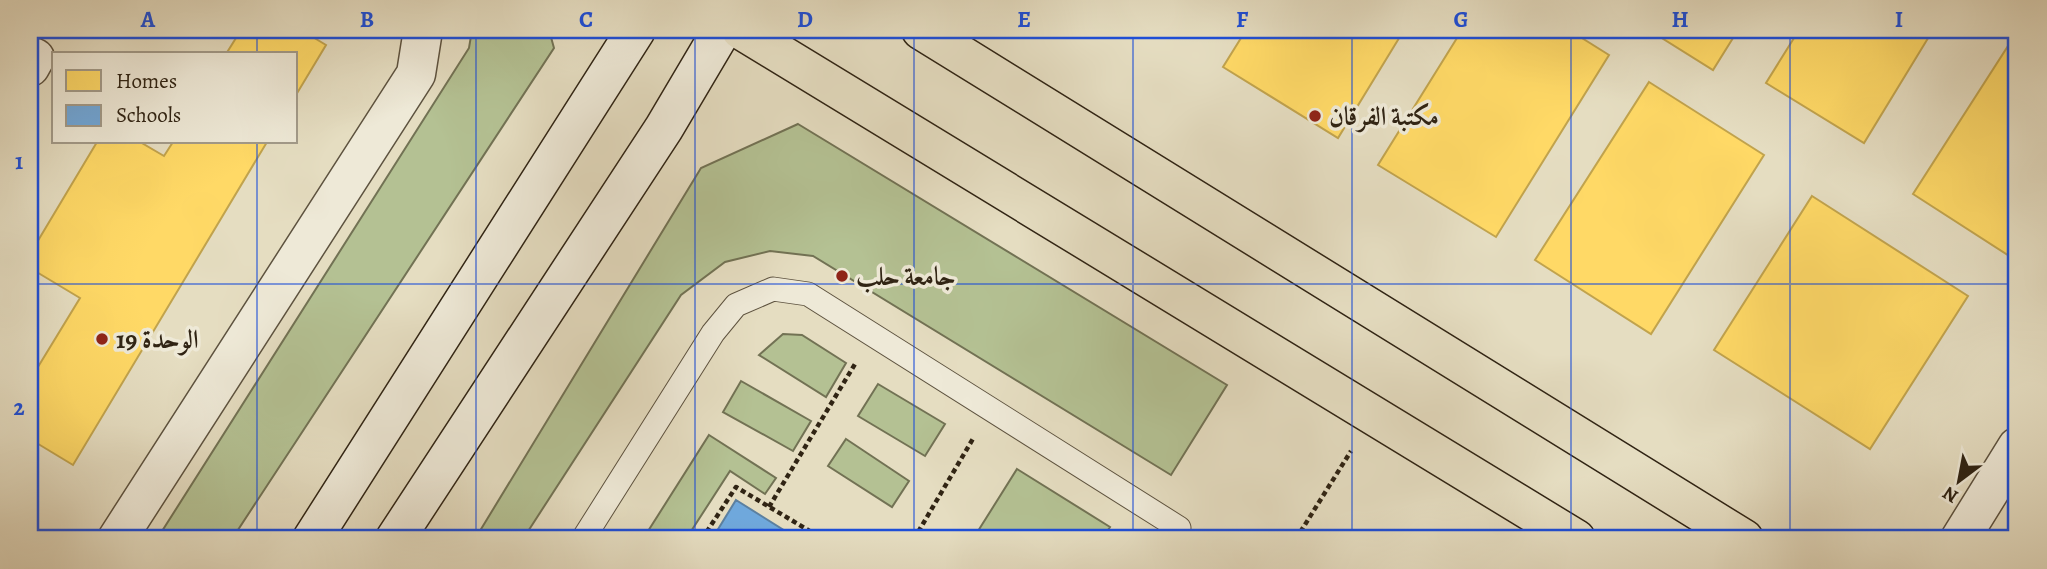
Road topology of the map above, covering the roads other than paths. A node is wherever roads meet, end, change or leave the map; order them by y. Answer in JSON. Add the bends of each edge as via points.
{"nodes":[{"id":1,"x":423,"y":30,"type":"edge"},
{"id":2,"x":636,"y":30,"type":"edge"},
{"id":3,"x":722,"y":30,"type":"edge"},
{"id":4,"x":741,"y":30,"type":"edge"},
{"id":5,"x":921,"y":30,"type":"edge"},
{"id":6,"x":2017,"y":447,"type":"edge"},
{"id":7,"x":1180,"y":528,"type":"dead end"},
{"id":8,"x":117,"y":539,"type":"edge"},
{"id":9,"x":312,"y":539,"type":"edge"},
{"id":10,"x":395,"y":539,"type":"edge"},
{"id":11,"x":583,"y":539,"type":"edge"},
{"id":12,"x":1576,"y":539,"type":"edge"},
{"id":13,"x":1744,"y":539,"type":"edge"},
{"id":14,"x":1960,"y":539,"type":"edge"}],
"edges":[{"from":1,"to":8,"type":"main road","via":[[416,74]]},
{"from":2,"to":9,"type":"main road"},
{"from":3,"to":10,"type":"main road","via":[[656,140]]},
{"from":4,"to":12,"type":"main road"},
{"from":5,"to":13,"type":"main road"},
{"from":6,"to":14,"type":"main road"},
{"from":7,"to":11,"type":"lane","via":[[807,294],[773,289],[736,305],[713,333]]}]}
